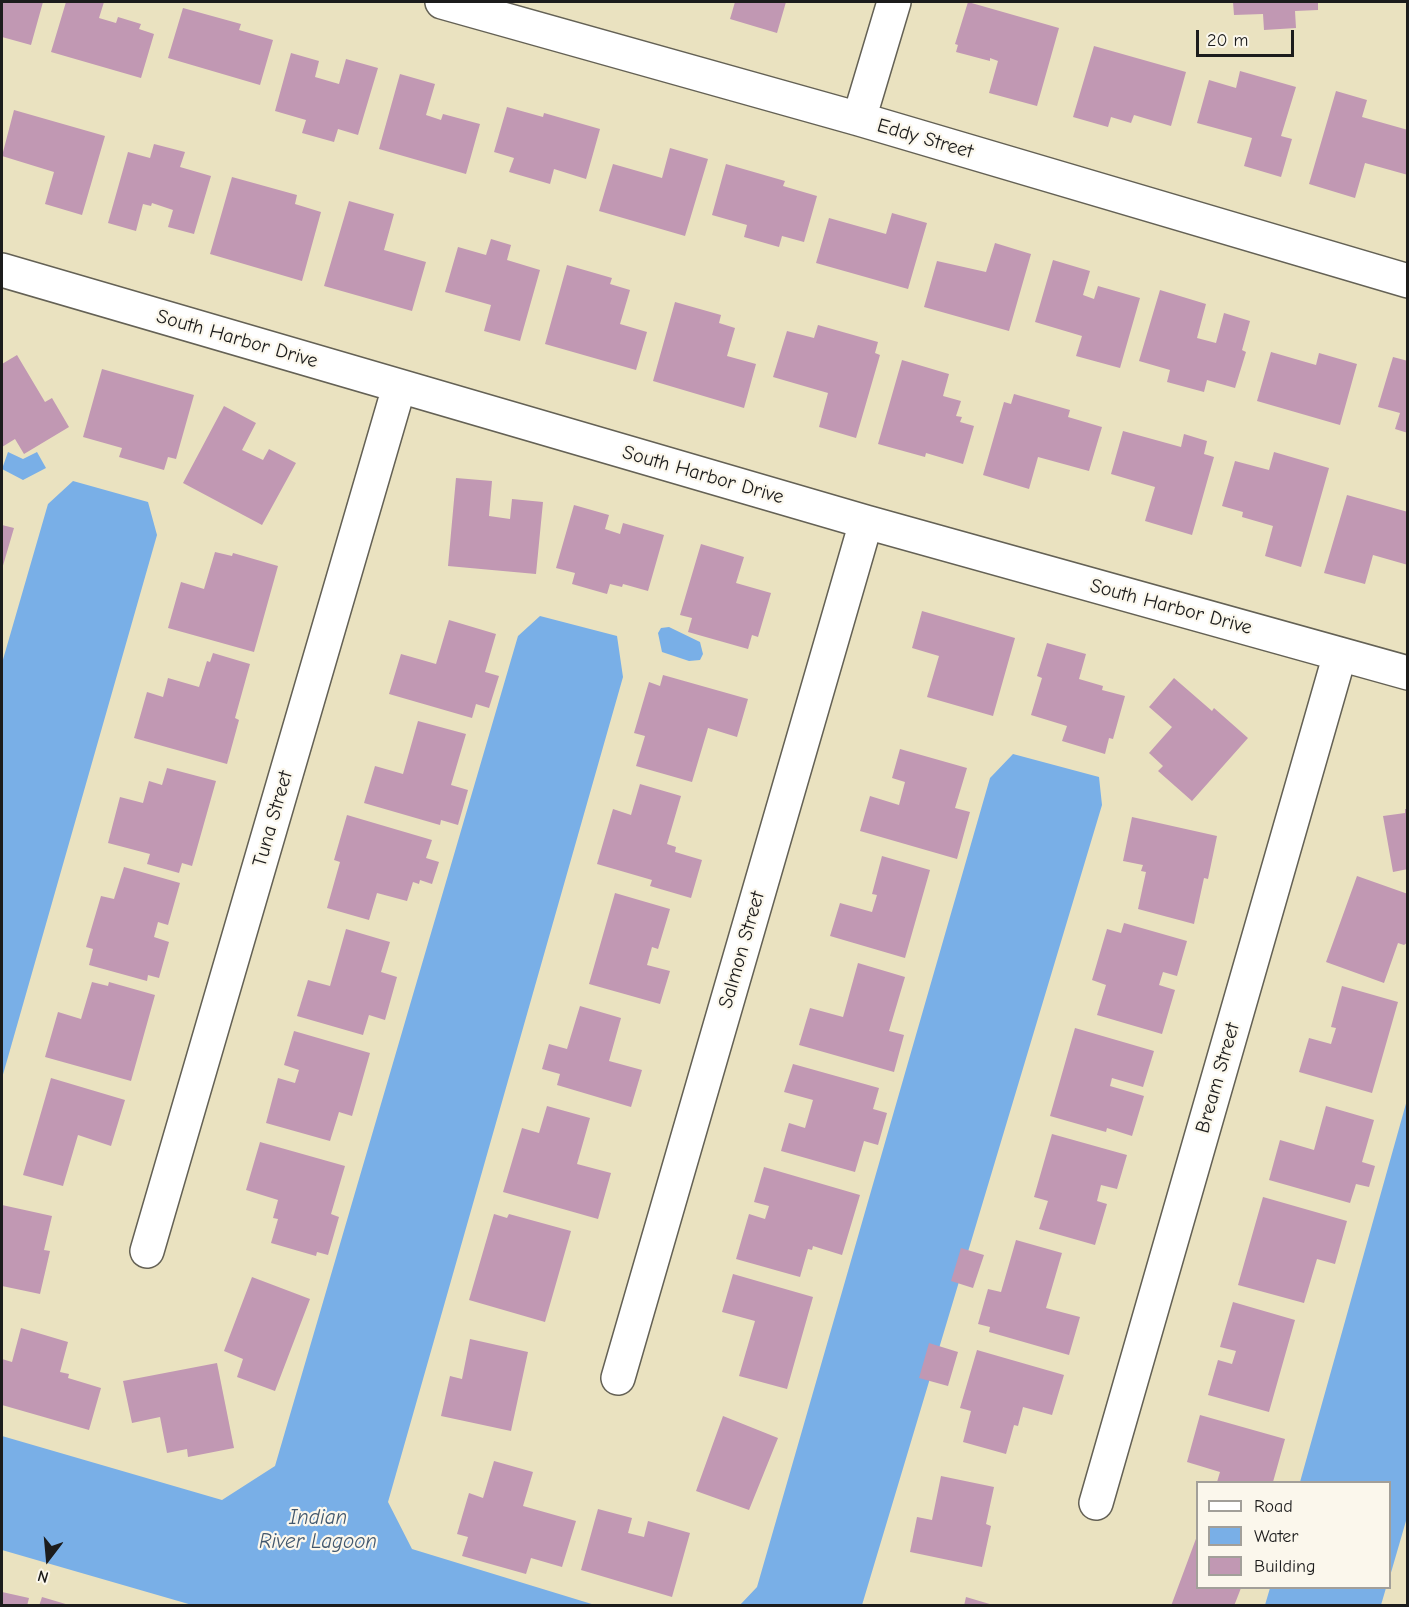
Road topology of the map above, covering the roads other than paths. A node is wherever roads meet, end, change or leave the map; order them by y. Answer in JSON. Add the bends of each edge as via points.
{"nodes":[{"id":1,"x":441,"y":2,"type":"edge"},
{"id":2,"x":894,"y":2,"type":"edge"},
{"id":3,"x":859,"y":119,"type":"junction"},
{"id":4,"x":2,"y":270,"type":"edge"},
{"id":5,"x":1407,"y":281,"type":"edge"},
{"id":6,"x":399,"y":387,"type":"junction"},
{"id":7,"x":866,"y":522,"type":"junction"},
{"id":8,"x":1340,"y":654,"type":"junction"},
{"id":9,"x":1407,"y":673,"type":"edge"},
{"id":10,"x":147,"y":1251,"type":"dead end"},
{"id":11,"x":618,"y":1378,"type":"dead end"},
{"id":12,"x":1096,"y":1503,"type":"dead end"}],
"edges":[{"from":1,"to":3,"type":"street","name":"Eddy Street"},
{"from":2,"to":3,"type":"street"},
{"from":3,"to":5,"type":"street","name":"Eddy Street"},
{"from":4,"to":6,"type":"street","name":"South Harbor Drive"},
{"from":6,"to":7,"type":"street","name":"South Harbor Drive"},
{"from":6,"to":10,"type":"street","name":"Tuna Street"},
{"from":7,"to":8,"type":"street","name":"South Harbor Drive"},
{"from":7,"to":11,"type":"street","name":"Salmon Street"},
{"from":8,"to":9,"type":"street","name":"South Harbor Drive"},
{"from":8,"to":12,"type":"street","name":"Bream Street"}]}
